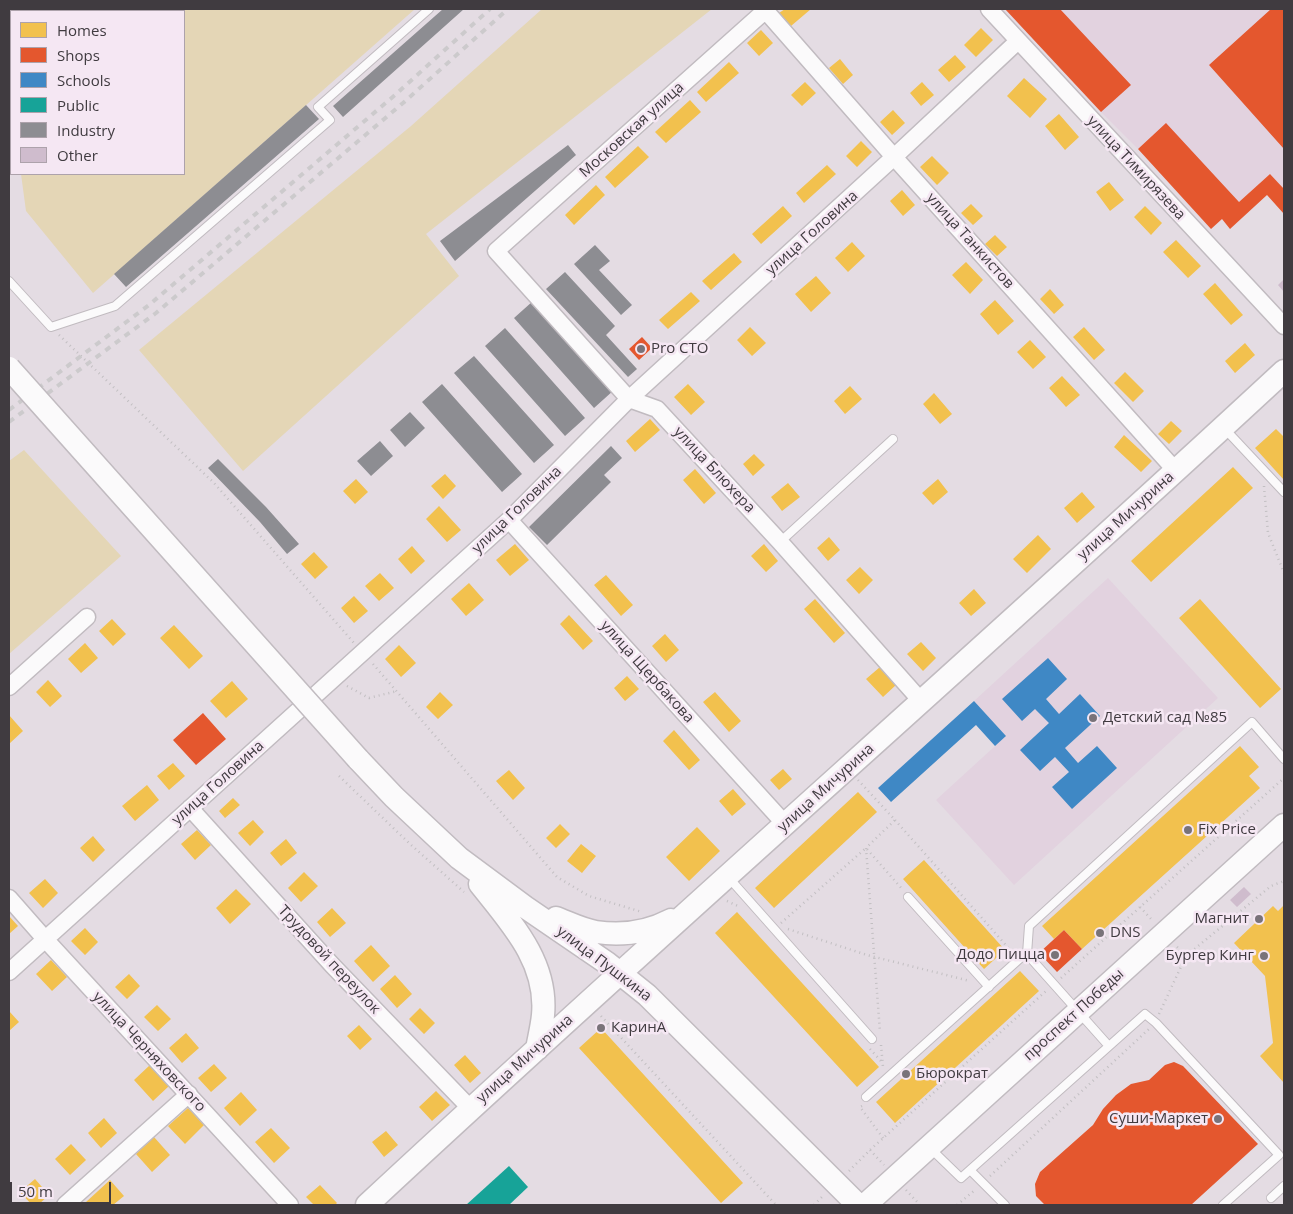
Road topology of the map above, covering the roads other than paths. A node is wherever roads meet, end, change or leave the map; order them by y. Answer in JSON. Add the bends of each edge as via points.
{"nodes":[{"id":1,"x":429,"y":9,"type":"edge"},
{"id":2,"x":766,"y":9,"type":"edge"},
{"id":3,"x":988,"y":9,"type":"edge"},
{"id":4,"x":1018,"y":41,"type":"junction"},
{"id":5,"x":894,"y":157,"type":"junction"},
{"id":6,"x":496,"y":251,"type":"joint"},
{"id":7,"x":9,"y":281,"type":"edge"},
{"id":8,"x":1284,"y":326,"type":"edge"},
{"id":9,"x":9,"y":368,"type":"edge"},
{"id":10,"x":1284,"y":370,"type":"edge"},
{"id":11,"x":629,"y":399,"type":"junction"},
{"id":12,"x":1223,"y":427,"type":"junction"},
{"id":13,"x":894,"y":439,"type":"dead end"},
{"id":14,"x":1176,"y":471,"type":"junction"},
{"id":15,"x":1284,"y":492,"type":"edge"},
{"id":16,"x":509,"y":520,"type":"junction"},
{"id":17,"x":780,"y":542,"type":"junction"},
{"id":18,"x":87,"y":617,"type":"dead end"},
{"id":19,"x":9,"y":687,"type":"edge"},
{"id":20,"x":922,"y":702,"type":"junction"},
{"id":21,"x":1284,"y":759,"type":"edge"},
{"id":22,"x":190,"y":808,"type":"junction"},
{"id":23,"x":785,"y":824,"type":"junction"},
{"id":24,"x":1284,"y":825,"type":"edge"},
{"id":25,"x":460,"y":858,"type":"junction"},
{"id":26,"x":728,"y":876,"type":"junction"},
{"id":27,"x":908,"y":897,"type":"dead end"},
{"id":28,"x":9,"y":898,"type":"edge"},
{"id":29,"x":525,"y":907,"type":"junction"},
{"id":30,"x":690,"y":911,"type":"junction"},
{"id":31,"x":45,"y":939,"type":"junction"},
{"id":32,"x":1027,"y":954,"type":"junction"},
{"id":33,"x":9,"y":972,"type":"edge"},
{"id":34,"x":620,"y":972,"type":"junction"},
{"id":35,"x":989,"y":986,"type":"junction"},
{"id":36,"x":1078,"y":1011,"type":"junction"},
{"id":37,"x":872,"y":1039,"type":"dead end"},
{"id":38,"x":1108,"y":1045,"type":"junction"},
{"id":39,"x":537,"y":1049,"type":"junction"},
{"id":40,"x":189,"y":1094,"type":"junction"},
{"id":41,"x":866,"y":1099,"type":"road end"},
{"id":42,"x":470,"y":1109,"type":"junction"},
{"id":43,"x":929,"y":1147,"type":"junction"},
{"id":44,"x":971,"y":1171,"type":"junction"},
{"id":45,"x":1284,"y":1186,"type":"edge"},
{"id":46,"x":1271,"y":1198,"type":"dead end"},
{"id":47,"x":65,"y":1205,"type":"edge"},
{"id":48,"x":290,"y":1205,"type":"edge"},
{"id":49,"x":367,"y":1205,"type":"edge"},
{"id":50,"x":858,"y":1205,"type":"edge"},
{"id":51,"x":865,"y":1205,"type":"edge"},
{"id":52,"x":1004,"y":1205,"type":"edge"},
{"id":53,"x":1223,"y":1205,"type":"edge"}],
"edges":[{"from":1,"to":7,"type":"lane","via":[[318,107],[330,120],[115,306],[51,327]]},
{"from":2,"to":5,"type":"street","name":"улица Танкистов"},
{"from":2,"to":6,"type":"street","name":"Московская улица"},
{"from":3,"to":4,"type":"street","name":"улица Тимирязева"},
{"from":4,"to":5,"type":"street","name":"улица Головина"},
{"from":4,"to":8,"type":"street","name":"улица Тимирязева"},
{"from":5,"to":11,"type":"street","name":"улица Головина"},
{"from":5,"to":14,"type":"street","name":"улица Танкистов"},
{"from":6,"to":11,"type":"street","name":"улица Блюхера"},
{"from":9,"to":25,"type":"street","name":"улица Пушкина","bridge":true,"via":[[358,759]]},
{"from":10,"to":12,"type":"street","name":"улица Мичурина"},
{"from":11,"to":16,"type":"street","name":"улица Головина"},
{"from":11,"to":17,"type":"street","name":"улица Блюхера","via":[[657,409]]},
{"from":12,"to":14,"type":"street","name":"улица Мичурина"},
{"from":12,"to":15,"type":"lane"},
{"from":13,"to":17,"type":"lane"},
{"from":14,"to":20,"type":"street","name":"улица Мичурина"},
{"from":16,"to":22,"type":"street","name":"улица Головина"},
{"from":16,"to":23,"type":"street","name":"улица Щербакова"},
{"from":17,"to":20,"type":"street","name":"улица Блюхера"},
{"from":18,"to":19,"type":"street"},
{"from":20,"to":23,"type":"street","name":"улица Мичурина"},
{"from":21,"to":32,"type":"lane","via":[[1252,722],[1029,926]]},
{"from":22,"to":31,"type":"street","name":"улица Головина"},
{"from":22,"to":42,"type":"street","name":"Трудовой переулок","via":[[332,965]]},
{"from":23,"to":26,"type":"street","name":"улица Мичурина"},
{"from":24,"to":36,"type":"street","name":"проспект Победы"},
{"from":25,"to":29,"type":"street","name":"улица Пушкина"},
{"from":25,"to":39,"type":"street","via":[[517,931],[534,959],[543,990],[543,1015]]},
{"from":26,"to":30,"type":"street","name":"улица Мичурина"},
{"from":26,"to":37,"type":"lane"},
{"from":27,"to":35,"type":"lane"},
{"from":28,"to":31,"type":"street","name":"улица Черняховского"},
{"from":29,"to":30,"type":"street","via":[[595,932],[624,934],[646,930]]},
{"from":29,"to":34,"type":"street","name":"улица Пушкина"},
{"from":30,"to":34,"type":"street","name":"улица Мичурина"},
{"from":31,"to":33,"type":"street","name":"улица Головина"},
{"from":31,"to":40,"type":"street","name":"улица Черняховского"},
{"from":32,"to":35,"type":"lane"},
{"from":32,"to":36,"type":"lane"},
{"from":34,"to":39,"type":"street","name":"улица Мичурина"},
{"from":34,"to":50,"type":"street","name":"улица Пушкина","via":[[669,1015]]},
{"from":35,"to":41,"type":"lane"},
{"from":36,"to":38,"type":"lane"},
{"from":36,"to":43,"type":"street","name":"проспект Победы"},
{"from":38,"to":44,"type":"lane"},
{"from":38,"to":53,"type":"lane","via":[[1145,1014],[1279,1154]]},
{"from":39,"to":42,"type":"street","name":"улица Мичурина"},
{"from":40,"to":47,"type":"street"},
{"from":40,"to":48,"type":"street","name":"улица Черняховского"},
{"from":42,"to":49,"type":"street","name":"улица Мичурина"},
{"from":43,"to":44,"type":"lane","via":[[961,1178]]},
{"from":43,"to":51,"type":"street","name":"проспект Победы"},
{"from":44,"to":52,"type":"lane"},
{"from":45,"to":46,"type":"lane"}]}
